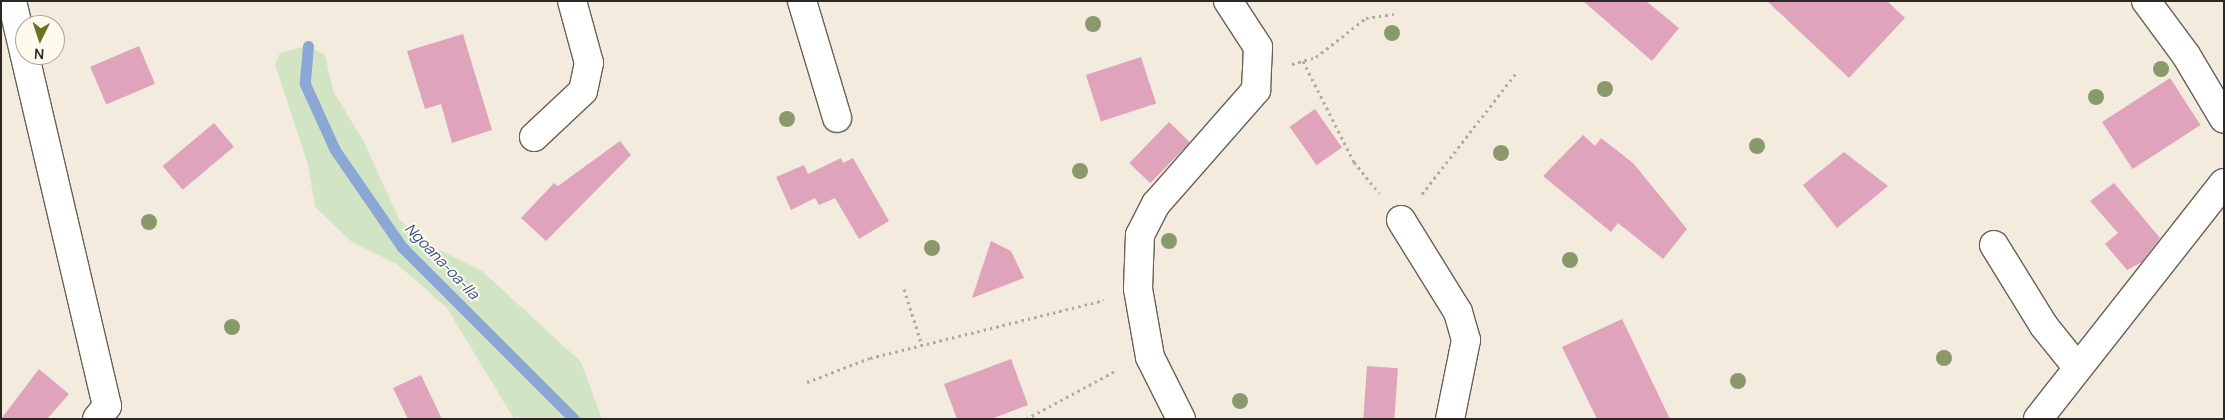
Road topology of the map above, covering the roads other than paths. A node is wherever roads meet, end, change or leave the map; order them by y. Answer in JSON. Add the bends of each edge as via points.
{"nodes":[{"id":1,"x":12,"y":1,"type":"edge"},
{"id":2,"x":572,"y":1,"type":"edge"},
{"id":3,"x":802,"y":1,"type":"edge"},
{"id":4,"x":1228,"y":1,"type":"edge"},
{"id":5,"x":2146,"y":1,"type":"edge"},
{"id":6,"x":837,"y":118,"type":"dead end"},
{"id":7,"x":2224,"y":119,"type":"edge"},
{"id":8,"x":534,"y":136,"type":"dead end"},
{"id":9,"x":2224,"y":183,"type":"edge"},
{"id":10,"x":1400,"y":220,"type":"road end"},
{"id":11,"x":1994,"y":244,"type":"dead end"},
{"id":12,"x":2077,"y":367,"type":"junction"},
{"id":13,"x":105,"y":414,"type":"edge"},
{"id":14,"x":1458,"y":414,"type":"edge"},
{"id":15,"x":1181,"y":419,"type":"edge"},
{"id":16,"x":2038,"y":419,"type":"edge"}],
"edges":[{"from":1,"to":13,"type":"street"},
{"from":2,"to":8,"type":"street","via":[[589,63],[583,91]]},
{"from":3,"to":6,"type":"street"},
{"from":4,"to":15,"type":"street","via":[[1258,47],[1256,90],[1156,204],[1140,235],[1138,289],[1150,357]]},
{"from":5,"to":7,"type":"street","via":[[2186,55]]},
{"from":9,"to":12,"type":"street"},
{"from":10,"to":14,"type":"street","via":[[1458,312],[1466,340],[1457,370]]},
{"from":11,"to":12,"type":"street","via":[[2044,326]]},
{"from":12,"to":16,"type":"street"}]}
